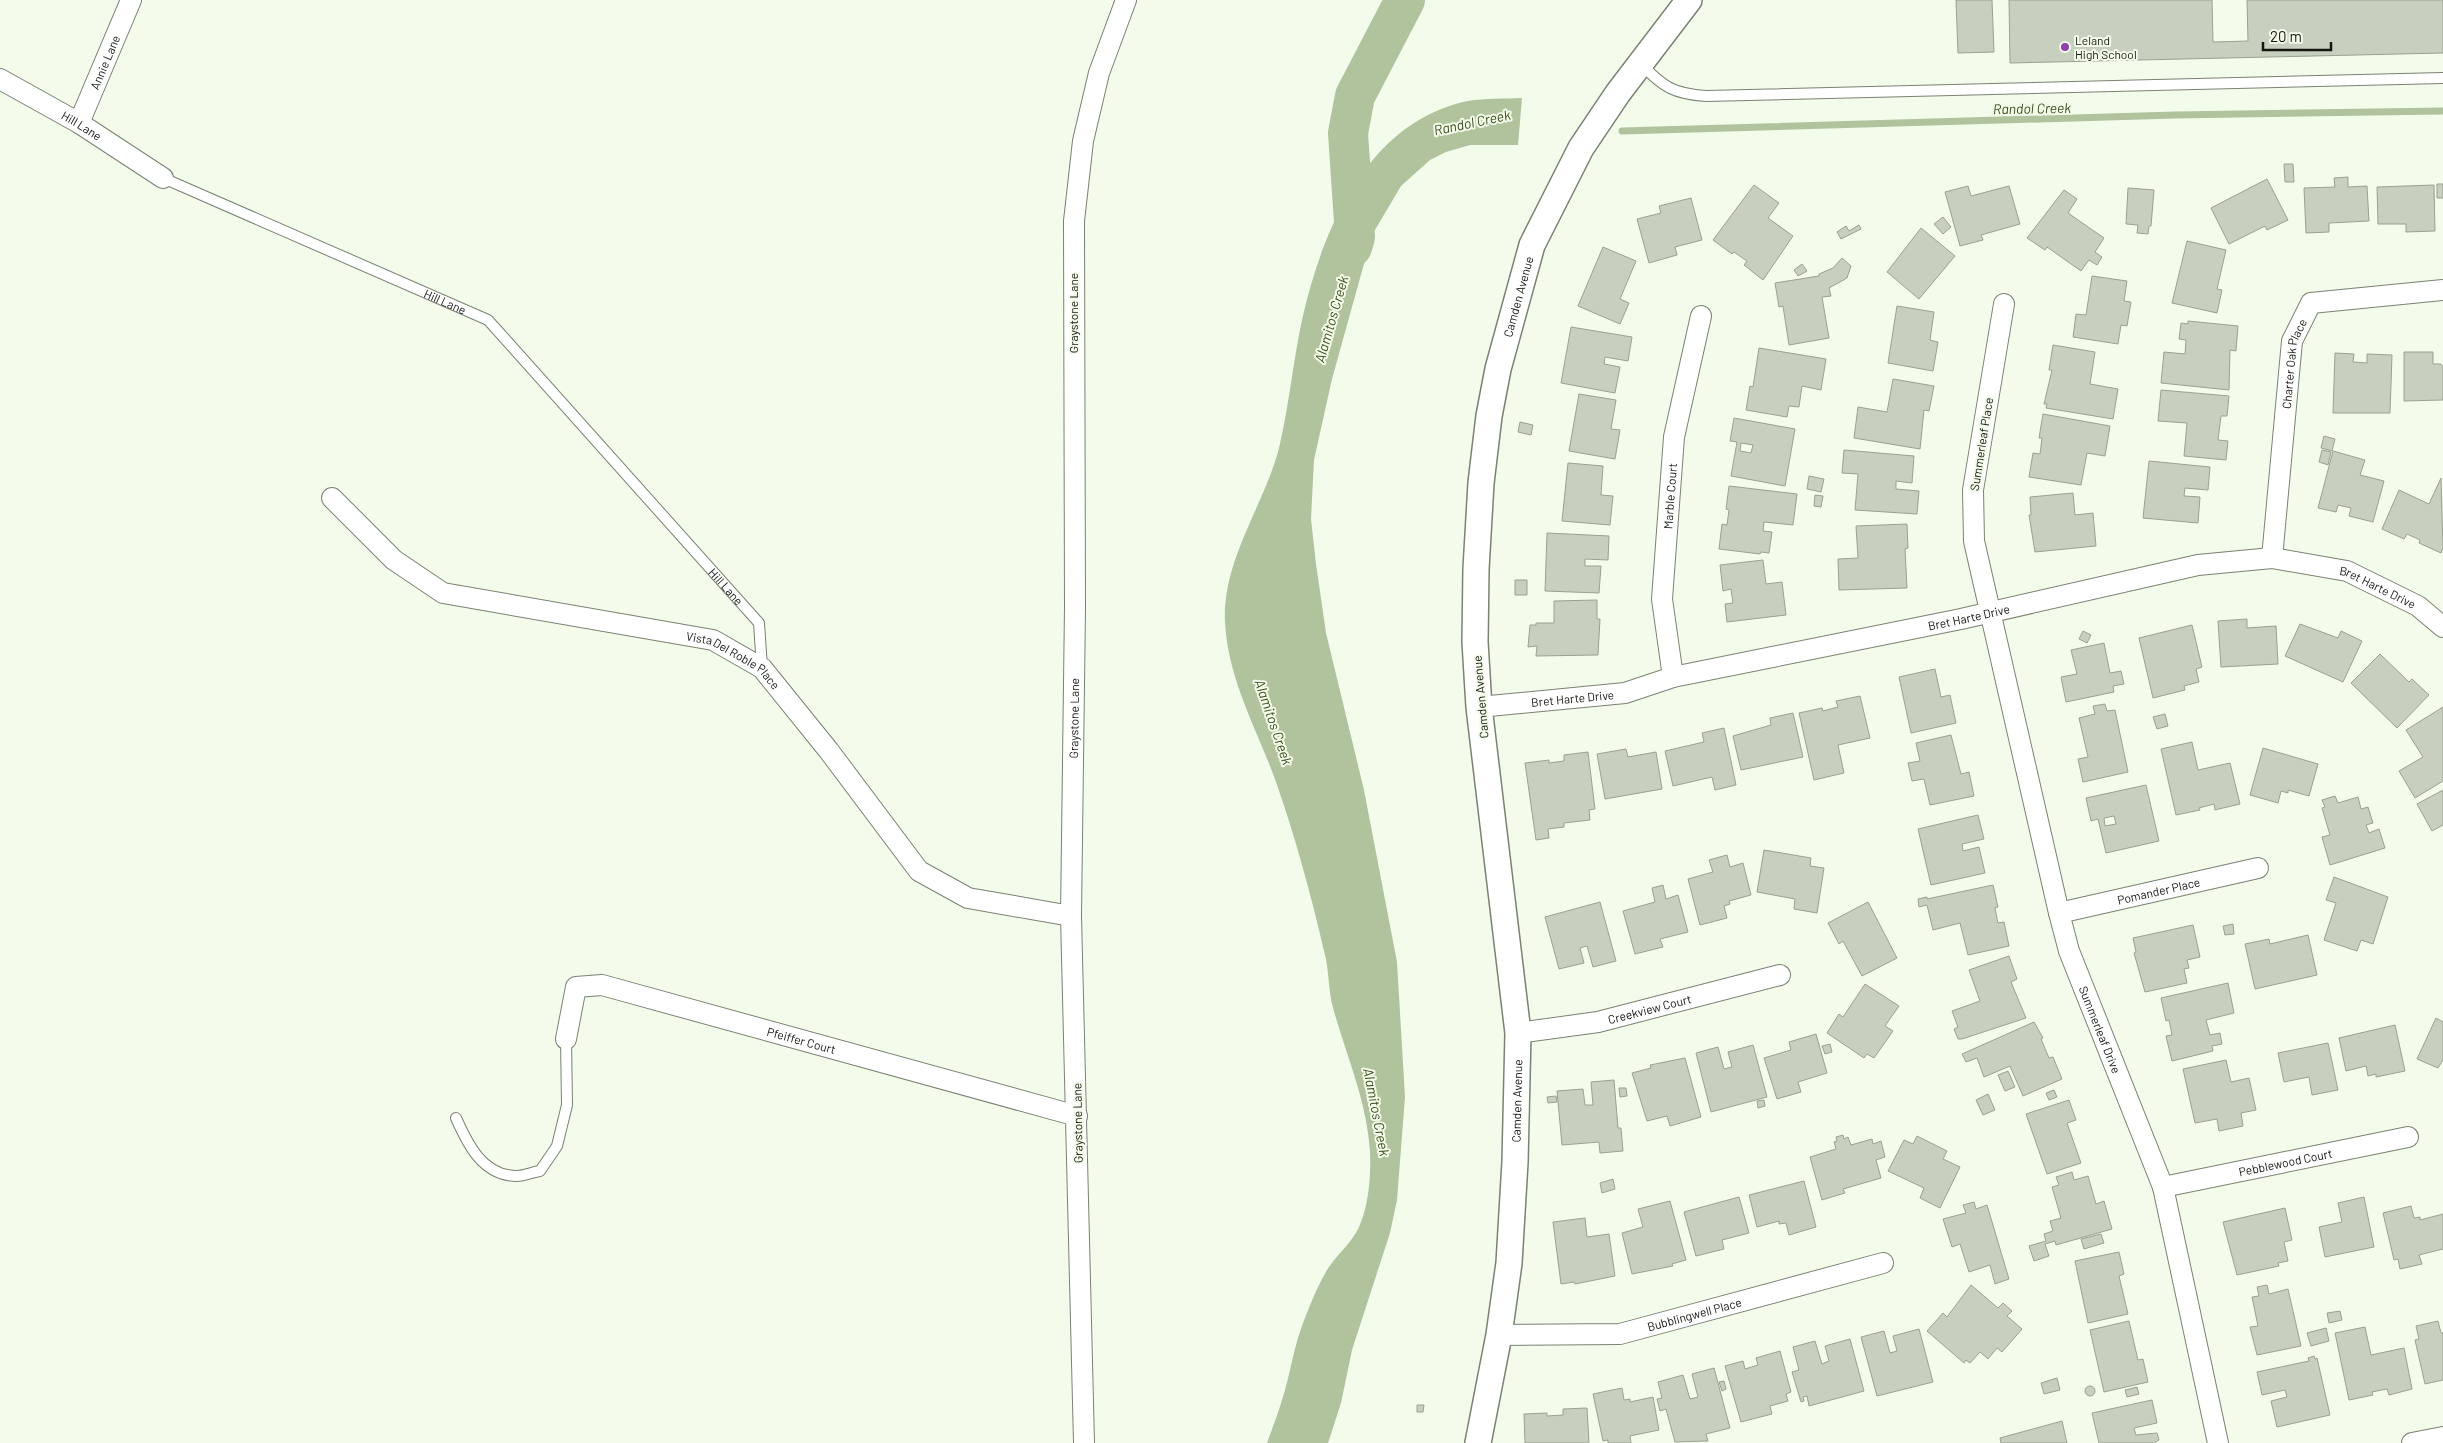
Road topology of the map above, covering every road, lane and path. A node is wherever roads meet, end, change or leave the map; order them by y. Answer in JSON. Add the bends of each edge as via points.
{"nodes":[{"id":1,"x":131,"y":0,"type":"edge"},
{"id":2,"x":1126,"y":0,"type":"edge"},
{"id":3,"x":1689,"y":0,"type":"edge"},
{"id":4,"x":1640,"y":63,"type":"junction"},
{"id":5,"x":2443,"y":78,"type":"edge"},
{"id":6,"x":0,"y":79,"type":"edge"},
{"id":7,"x":79,"y":123,"type":"junction"},
{"id":8,"x":163,"y":178,"type":"joint"},
{"id":9,"x":2443,"y":290,"type":"edge"},
{"id":10,"x":2004,"y":304,"type":"dead end"},
{"id":11,"x":1702,"y":316,"type":"dead end"},
{"id":12,"x":332,"y":498,"type":"dead end"},
{"id":13,"x":2272,"y":558,"type":"junction"},
{"id":14,"x":1989,"y":613,"type":"junction"},
{"id":15,"x":2443,"y":627,"type":"edge"},
{"id":16,"x":762,"y":668,"type":"junction"},
{"id":17,"x":1673,"y":677,"type":"junction"},
{"id":18,"x":1479,"y":707,"type":"junction"},
{"id":19,"x":2258,"y":868,"type":"dead end"},
{"id":20,"x":2059,"y":913,"type":"junction"},
{"id":21,"x":1071,"y":916,"type":"junction"},
{"id":22,"x":1780,"y":975,"type":"dead end"},
{"id":23,"x":1518,"y":1033,"type":"junction"},
{"id":24,"x":566,"y":1039,"type":"joint"},
{"id":25,"x":1077,"y":1116,"type":"junction"},
{"id":26,"x":456,"y":1118,"type":"dead end"},
{"id":27,"x":2408,"y":1137,"type":"dead end"},
{"id":28,"x":2163,"y":1187,"type":"junction"},
{"id":29,"x":1883,"y":1262,"type":"dead end"},
{"id":30,"x":1499,"y":1335,"type":"junction"},
{"id":31,"x":2443,"y":1437,"type":"edge"},
{"id":32,"x":1084,"y":1443,"type":"edge"},
{"id":33,"x":1478,"y":1443,"type":"edge"},
{"id":34,"x":2218,"y":1443,"type":"edge"},
{"id":35,"x":2412,"y":1443,"type":"edge"}],
"edges":[{"from":1,"to":7,"type":"street","name":"Annie Lane"},
{"from":2,"to":21,"type":"street","name":"Graystone Lane","via":[[1099,73],[1087,124],[1074,221]]},
{"from":3,"to":4,"type":"street","name":"Camden Avenue"},
{"from":4,"to":5,"type":"lane","via":[[1668,88],[1684,95],[1706,96]]},
{"from":4,"to":18,"type":"street","name":"Camden Avenue","via":[[1581,148],[1532,245],[1498,370],[1481,483],[1475,642]]},
{"from":6,"to":7,"type":"street","name":"Hill Lane"},
{"from":7,"to":8,"type":"street","name":"Hill Lane"},
{"from":8,"to":16,"type":"lane","name":"Hill Lane","via":[[488,320],[758,624]]},
{"from":9,"to":13,"type":"street","name":"Charter Oak Place","via":[[2311,303],[2292,341]]},
{"from":10,"to":14,"type":"street","name":"Summerleaf Place","via":[[1972,490],[1974,541]]},
{"from":11,"to":17,"type":"street","name":"Marble Court","via":[[1674,437],[1662,599]]},
{"from":12,"to":16,"type":"street","name":"Vista Del Roble Place","via":[[394,560],[443,593],[713,640]]},
{"from":13,"to":14,"type":"street","name":"Bret Harte Drive","via":[[2198,565]]},
{"from":13,"to":15,"type":"street","name":"Bret Harte Drive","via":[[2347,572],[2418,606]]},
{"from":14,"to":17,"type":"street","name":"Bret Harte Drive"},
{"from":14,"to":20,"type":"street","name":"Summerleaf Drive"},
{"from":16,"to":21,"type":"street","name":"Vista Del Roble Place","via":[[918,870],[968,898]]},
{"from":17,"to":18,"type":"street","name":"Bret Harte Drive","via":[[1625,693]]},
{"from":18,"to":23,"type":"street","name":"Camden Avenue"},
{"from":19,"to":20,"type":"street","name":"Pomander Place"},
{"from":20,"to":28,"type":"street","name":"Summerleaf Drive","via":[[2069,951]]},
{"from":21,"to":25,"type":"street","name":"Graystone Lane"},
{"from":22,"to":23,"type":"street","name":"Creekview Court","via":[[1598,1022]]},
{"from":23,"to":30,"type":"street","name":"Camden Avenue","via":[[1509,1263]]},
{"from":24,"to":25,"type":"street","name":"Pfeiffer Court","via":[[576,987],[602,985]]},
{"from":24,"to":26,"type":"lane","via":[[566,1105],[557,1146],[540,1171],[517,1176],[495,1172],[469,1148]]},
{"from":25,"to":32,"type":"street","name":"Graystone Lane"},
{"from":27,"to":28,"type":"street","name":"Pebblewood Court"},
{"from":28,"to":34,"type":"street","name":"Summerleaf Drive"},
{"from":29,"to":30,"type":"street","name":"Bubblingwell Place","via":[[1620,1334]]},
{"from":30,"to":33,"type":"street","name":"Camden Avenue"},
{"from":31,"to":35,"type":"street"}]}
